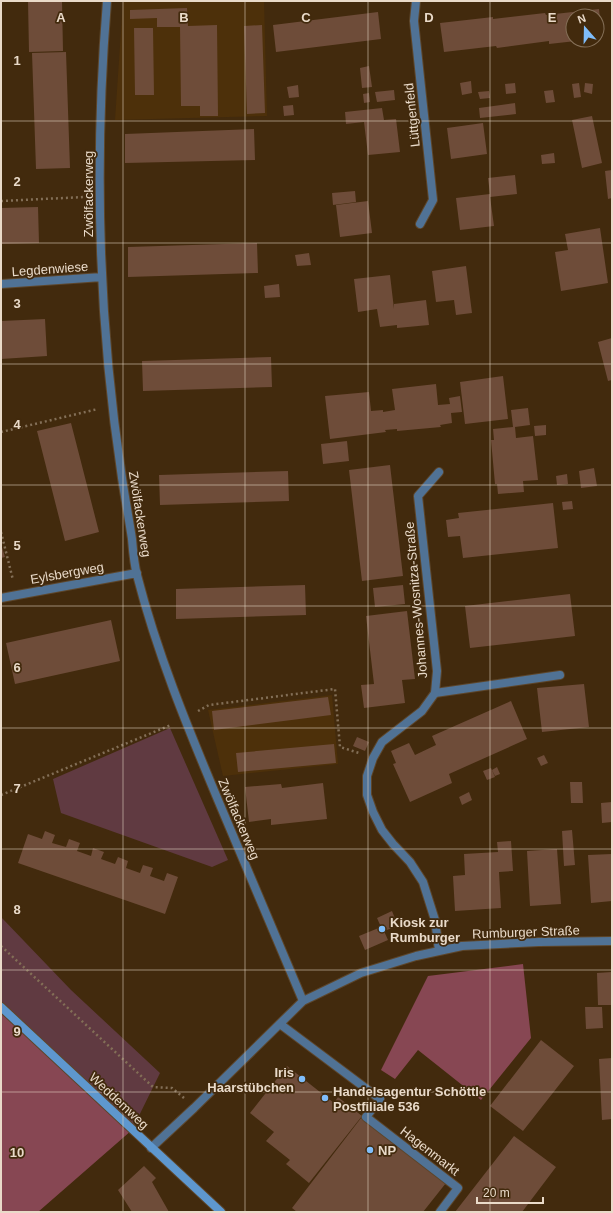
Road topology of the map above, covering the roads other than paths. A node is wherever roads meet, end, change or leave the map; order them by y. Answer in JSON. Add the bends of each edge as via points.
{"nodes":[{"id":1,"x":108,"y":1,"type":"edge"},
{"id":2,"x":416,"y":1,"type":"edge"},
{"id":3,"x":420,"y":224,"type":"dead end"},
{"id":4,"x":102,"y":277,"type":"junction"},
{"id":5,"x":1,"y":284,"type":"edge"},
{"id":6,"x":439,"y":472,"type":"dead end"},
{"id":7,"x":137,"y":573,"type":"junction"},
{"id":8,"x":1,"y":598,"type":"edge"},
{"id":9,"x":560,"y":675,"type":"dead end"},
{"id":10,"x":435,"y":693,"type":"junction"},
{"id":11,"x":612,"y":941,"type":"edge"},
{"id":12,"x":439,"y":951,"type":"junction"},
{"id":13,"x":303,"y":1001,"type":"junction"},
{"id":14,"x":1,"y":1007,"type":"edge"},
{"id":15,"x":280,"y":1024,"type":"junction"},
{"id":16,"x":151,"y":1148,"type":"junction"},
{"id":17,"x":221,"y":1212,"type":"edge"},
{"id":18,"x":440,"y":1212,"type":"edge"}],
"edges":[{"from":1,"to":4,"type":"street","name":"Zwölfackerweg","via":[[100,128]]},
{"from":2,"to":3,"type":"street","name":"Lüttgenfeld","via":[[414,21],[433,200]]},
{"from":4,"to":5,"type":"street","name":"Legdenwiese"},
{"from":4,"to":7,"type":"street","name":"Zwölfackerweg","via":[[115,433]]},
{"from":6,"to":10,"type":"street","name":"Johannes-Wosnitza-Straße","via":[[418,496],[437,671]]},
{"from":7,"to":8,"type":"street","name":"Eylsbergweg"},
{"from":7,"to":13,"type":"street","name":"Zwölfackerweg","via":[[163,662],[184,720]]},
{"from":9,"to":10,"type":"street"},
{"from":10,"to":12,"type":"street","name":"Johannes-Wosnitza-Straße","via":[[422,711],[382,742],[367,776],[367,795],[382,830],[410,862],[423,882],[435,920]]},
{"from":11,"to":12,"type":"street","name":"Rumburger Straße","via":[[462,946]]},
{"from":12,"to":13,"type":"street","name":"Rumburger Straße","via":[[361,973]]},
{"from":13,"to":15,"type":"street","name":"Rumburger Straße"},
{"from":14,"to":16,"type":"main road","name":"Weddemweg"},
{"from":15,"to":16,"type":"street","name":"Rumburger Straße"},
{"from":15,"to":18,"type":"street","name":"Hagenmarkt","via":[[380,1099],[366,1117],[458,1188]]},
{"from":16,"to":17,"type":"main road","name":"Weddemweg"}]}
